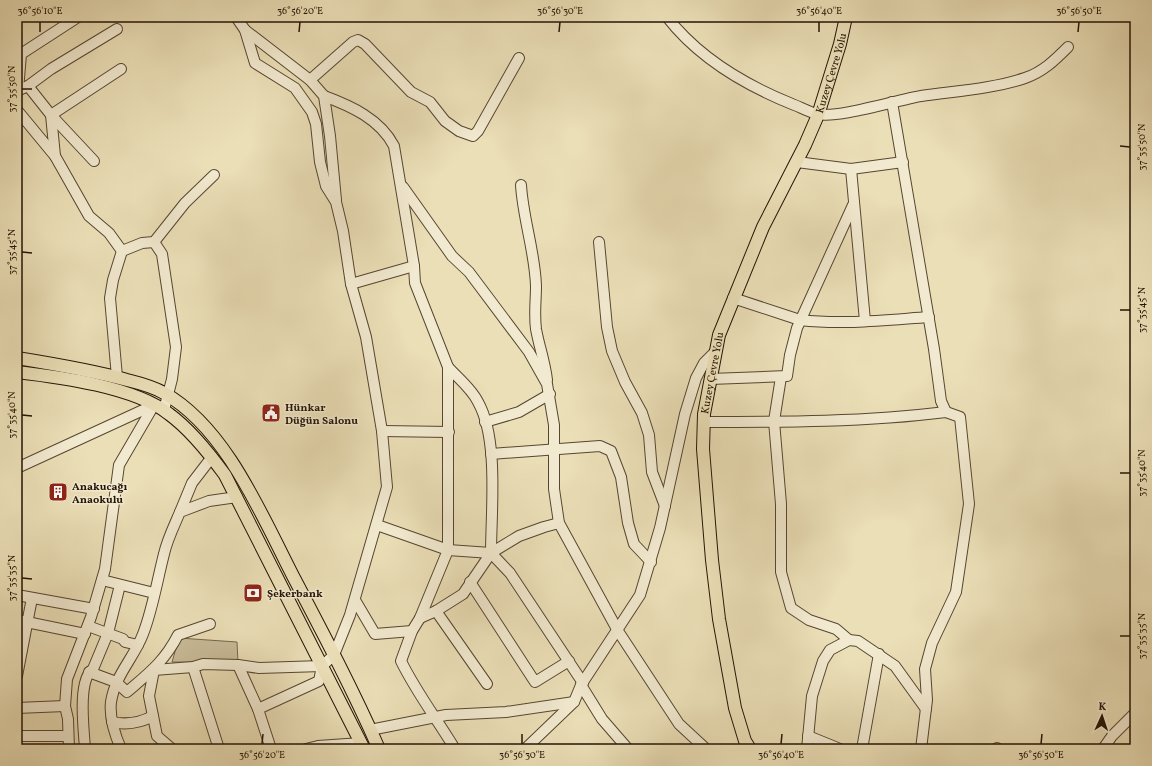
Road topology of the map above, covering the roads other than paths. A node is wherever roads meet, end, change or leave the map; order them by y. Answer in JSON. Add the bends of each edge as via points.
{"nodes":[{"id":1,"x":78,"y":17,"type":"edge"},
{"id":2,"x":236,"y":17,"type":"edge"},
{"id":3,"x":667,"y":17,"type":"edge"},
{"id":4,"x":846,"y":17,"type":"edge"},
{"id":5,"x":117,"y":29,"type":"dead end"},
{"id":6,"x":245,"y":30,"type":"junction"},
{"id":7,"x":1068,"y":47,"type":"dead end"},
{"id":8,"x":519,"y":58,"type":"dead end"},
{"id":9,"x":121,"y":69,"type":"dead end"},
{"id":10,"x":310,"y":80,"type":"junction"},
{"id":11,"x":28,"y":86,"type":"junction"},
{"id":12,"x":18,"y":90,"type":"edge"},
{"id":13,"x":324,"y":96,"type":"junction"},
{"id":14,"x":892,"y":102,"type":"junction"},
{"id":15,"x":17,"y":110,"type":"edge"},
{"id":16,"x":51,"y":115,"type":"junction"},
{"id":17,"x":818,"y":115,"type":"junction"},
{"id":18,"x":55,"y":156,"type":"junction"},
{"id":19,"x":94,"y":161,"type":"dead end"},
{"id":20,"x":797,"y":162,"type":"junction"},
{"id":21,"x":903,"y":162,"type":"junction"},
{"id":22,"x":851,"y":169,"type":"junction"},
{"id":23,"x":214,"y":175,"type":"dead end"},
{"id":24,"x":521,"y":185,"type":"dead end"},
{"id":25,"x":402,"y":186,"type":"junction"},
{"id":26,"x":336,"y":202,"type":"junction"},
{"id":27,"x":853,"y":205,"type":"junction"},
{"id":28,"x":154,"y":242,"type":"junction"},
{"id":29,"x":599,"y":242,"type":"dead end"},
{"id":30,"x":122,"y":251,"type":"junction"},
{"id":31,"x":414,"y":266,"type":"junction"},
{"id":32,"x":351,"y":284,"type":"junction"},
{"id":33,"x":733,"y":298,"type":"junction"},
{"id":34,"x":929,"y":317,"type":"junction"},
{"id":35,"x":800,"y":320,"type":"junction"},
{"id":36,"x":865,"y":322,"type":"junction"},
{"id":37,"x":716,"y":350,"type":"junction"},
{"id":38,"x":17,"y":358,"type":"edge"},
{"id":39,"x":448,"y":367,"type":"junction"},
{"id":40,"x":17,"y":372,"type":"edge"},
{"id":41,"x":117,"y":377,"type":"junction"},
{"id":42,"x":781,"y":377,"type":"junction"},
{"id":43,"x":710,"y":380,"type":"junction"},
{"id":44,"x":547,"y":384,"type":"junction"},
{"id":45,"x":550,"y":394,"type":"junction"},
{"id":46,"x":168,"y":396,"type":"junction"},
{"id":47,"x":159,"y":407,"type":"junction"},
{"id":48,"x":946,"y":412,"type":"junction"},
{"id":49,"x":774,"y":421,"type":"junction"},
{"id":50,"x":485,"y":422,"type":"junction"},
{"id":51,"x":704,"y":422,"type":"junction"},
{"id":52,"x":382,"y":431,"type":"junction"},
{"id":53,"x":449,"y":432,"type":"junction"},
{"id":54,"x":554,"y":450,"type":"junction"},
{"id":55,"x":491,"y":454,"type":"junction"},
{"id":56,"x":212,"y":458,"type":"junction"},
{"id":57,"x":17,"y":468,"type":"edge"},
{"id":58,"x":237,"y":497,"type":"junction"},
{"id":59,"x":665,"y":506,"type":"junction"},
{"id":60,"x":180,"y":512,"type":"junction"},
{"id":61,"x":559,"y":523,"type":"junction"},
{"id":62,"x":377,"y":525,"type":"junction"},
{"id":63,"x":448,"y":550,"type":"junction"},
{"id":64,"x":491,"y":553,"type":"junction"},
{"id":65,"x":651,"y":562,"type":"junction"},
{"id":66,"x":102,"y":580,"type":"junction"},
{"id":67,"x":470,"y":582,"type":"junction"},
{"id":68,"x":120,"y":585,"type":"junction"},
{"id":69,"x":154,"y":593,"type":"junction"},
{"id":70,"x":17,"y":595,"type":"edge"},
{"id":71,"x":32,"y":598,"type":"junction"},
{"id":72,"x":355,"y":600,"type":"junction"},
{"id":73,"x":94,"y":609,"type":"junction"},
{"id":74,"x":436,"y":611,"type":"junction"},
{"id":75,"x":420,"y":618,"type":"junction"},
{"id":76,"x":22,"y":621,"type":"edge"},
{"id":77,"x":210,"y":624,"type":"dead end"},
{"id":78,"x":86,"y":630,"type":"junction"},
{"id":79,"x":412,"y":631,"type":"junction"},
{"id":80,"x":618,"y":631,"type":"junction"},
{"id":81,"x":108,"y":633,"type":"junction"},
{"id":82,"x":849,"y":640,"type":"junction"},
{"id":83,"x":138,"y":646,"type":"junction"},
{"id":84,"x":879,"y":654,"type":"junction"},
{"id":85,"x":334,"y":655,"type":"junction"},
{"id":86,"x":569,"y":661,"type":"junction"},
{"id":87,"x":238,"y":665,"type":"junction"},
{"id":88,"x":322,"y":666,"type":"junction"},
{"id":89,"x":193,"y":668,"type":"junction"},
{"id":90,"x":154,"y":670,"type":"junction"},
{"id":91,"x":89,"y":672,"type":"junction"},
{"id":92,"x":17,"y":676,"type":"edge"},
{"id":93,"x":116,"y":682,"type":"junction"},
{"id":94,"x":487,"y":684,"type":"dead end"},
{"id":95,"x":582,"y":684,"type":"junction"},
{"id":96,"x":574,"y":702,"type":"junction"},
{"id":97,"x":65,"y":706,"type":"junction"},
{"id":98,"x":17,"y":708,"type":"edge"},
{"id":99,"x":258,"y":709,"type":"junction"},
{"id":100,"x":926,"y":709,"type":"junction"},
{"id":101,"x":1135,"y":713,"type":"edge"},
{"id":102,"x":153,"y":716,"type":"junction"},
{"id":103,"x":436,"y":717,"type":"junction"},
{"id":104,"x":112,"y":722,"type":"junction"},
{"id":105,"x":370,"y":730,"type":"junction"},
{"id":106,"x":17,"y":736,"type":"edge"},
{"id":107,"x":68,"y":736,"type":"junction"},
{"id":108,"x":808,"y":736,"type":"junction"},
{"id":109,"x":362,"y":746,"type":"edge"},
{"id":110,"x":529,"y":748,"type":"edge"},
{"id":111,"x":69,"y":749,"type":"edge"},
{"id":112,"x":85,"y":749,"type":"edge"},
{"id":113,"x":122,"y":749,"type":"edge"},
{"id":114,"x":172,"y":749,"type":"edge"},
{"id":115,"x":219,"y":749,"type":"edge"},
{"id":116,"x":270,"y":749,"type":"edge"},
{"id":117,"x":309,"y":749,"type":"edge"},
{"id":118,"x":379,"y":749,"type":"edge"},
{"id":119,"x":455,"y":749,"type":"edge"},
{"id":120,"x":628,"y":749,"type":"edge"},
{"id":121,"x":706,"y":749,"type":"edge"},
{"id":122,"x":750,"y":749,"type":"edge"},
{"id":123,"x":807,"y":749,"type":"edge"},
{"id":124,"x":840,"y":749,"type":"edge"},
{"id":125,"x":862,"y":749,"type":"edge"},
{"id":126,"x":921,"y":749,"type":"edge"},
{"id":127,"x":1103,"y":749,"type":"edge"}],
"edges":[{"from":1,"to":12,"type":"street","via":[[21,54]]},
{"from":2,"to":6,"type":"street"},
{"from":3,"to":17,"type":"street","via":[[679,32],[731,74],[781,100]]},
{"from":4,"to":17,"type":"main road","name":"Kuzey Çevre Yolu"},
{"from":5,"to":11,"type":"street"},
{"from":6,"to":10,"type":"street"},
{"from":6,"to":26,"type":"street","via":[[255,63],[295,88],[312,112],[326,186]]},
{"from":7,"to":14,"type":"street","via":[[1049,67],[1025,78],[982,88]]},
{"from":8,"to":10,"type":"street","via":[[473,136],[459,131],[445,121],[430,102],[411,92],[365,44],[358,40]]},
{"from":9,"to":16,"type":"street"},
{"from":10,"to":13,"type":"street"},
{"from":11,"to":12,"type":"street"},
{"from":11,"to":16,"type":"street"},
{"from":13,"to":25,"type":"street","via":[[359,111],[388,135],[394,146]]},
{"from":13,"to":26,"type":"street"},
{"from":14,"to":17,"type":"street","via":[[834,115]]},
{"from":14,"to":21,"type":"street"},
{"from":15,"to":18,"type":"street"},
{"from":16,"to":18,"type":"street"},
{"from":16,"to":19,"type":"street"},
{"from":17,"to":20,"type":"main road","name":"Kuzey Çevre Yolu"},
{"from":18,"to":30,"type":"street","via":[[89,216],[109,232]]},
{"from":20,"to":22,"type":"street"},
{"from":20,"to":33,"type":"main road","name":"Kuzey Çevre Yolu","via":[[763,227]]},
{"from":21,"to":22,"type":"street"},
{"from":21,"to":34,"type":"street"},
{"from":22,"to":27,"type":"street"},
{"from":23,"to":28,"type":"street","via":[[185,203]]},
{"from":24,"to":44,"type":"street","via":[[536,285],[536,329]]},
{"from":25,"to":31,"type":"street"},
{"from":25,"to":44,"type":"street","via":[[452,256],[469,272],[528,352]]},
{"from":26,"to":32,"type":"street"},
{"from":27,"to":35,"type":"street"},
{"from":27,"to":36,"type":"street"},
{"from":28,"to":30,"type":"street","via":[[142,243]]},
{"from":28,"to":46,"type":"street","via":[[162,254],[176,347]]},
{"from":29,"to":59,"type":"street","via":[[607,327],[612,350],[625,382],[642,413],[649,435],[652,472]]},
{"from":30,"to":41,"type":"street","via":[[112,280],[110,298]]},
{"from":31,"to":32,"type":"street"},
{"from":31,"to":39,"type":"street","via":[[415,283]]},
{"from":32,"to":52,"type":"street","via":[[366,337]]},
{"from":33,"to":35,"type":"street"},
{"from":33,"to":37,"type":"main road","name":"Kuzey Çevre Yolu"},
{"from":34,"to":36,"type":"street"},
{"from":34,"to":48,"type":"street","via":[[941,401]]},
{"from":35,"to":36,"type":"street"},
{"from":35,"to":42,"type":"street","via":[[786,376]]},
{"from":37,"to":43,"type":"main road","name":"Kuzey Çevre Yolu"},
{"from":37,"to":59,"type":"street","via":[[704,363],[696,378],[685,414]]},
{"from":38,"to":41,"type":"main road"},
{"from":39,"to":50,"type":"street","via":[[478,401]]},
{"from":39,"to":53,"type":"street"},
{"from":40,"to":47,"type":"main road","via":[[112,389]]},
{"from":41,"to":46,"type":"main road","via":[[144,384]]},
{"from":42,"to":43,"type":"street"},
{"from":42,"to":49,"type":"street"},
{"from":43,"to":51,"type":"main road","name":"Kuzey Çevre Yolu"},
{"from":44,"to":45,"type":"street"},
{"from":45,"to":50,"type":"street","via":[[519,412]]},
{"from":45,"to":54,"type":"street"},
{"from":46,"to":47,"type":"street"},
{"from":46,"to":85,"type":"main road","via":[[187,410],[225,452],[246,486]]},
{"from":47,"to":56,"type":"main road","via":[[185,428]]},
{"from":47,"to":57,"type":"street"},
{"from":47,"to":66,"type":"street","via":[[119,465]]},
{"from":48,"to":49,"type":"street","via":[[893,418]]},
{"from":48,"to":100,"type":"street","via":[[960,417],[969,504],[956,592],[932,644],[925,669]]},
{"from":49,"to":51,"type":"street"},
{"from":49,"to":82,"type":"street","via":[[781,504],[781,572],[791,608],[809,620],[836,630]]},
{"from":50,"to":55,"type":"street"},
{"from":51,"to":122,"type":"main road","name":"Kuzey Çevre Yolu","via":[[703,449],[719,619],[735,708]]},
{"from":52,"to":53,"type":"street"},
{"from":52,"to":62,"type":"street","via":[[387,487]]},
{"from":53,"to":63,"type":"street"},
{"from":54,"to":55,"type":"street"},
{"from":54,"to":61,"type":"street","via":[[554,489]]},
{"from":54,"to":65,"type":"street","via":[[600,446],[611,450],[621,478],[634,544]]},
{"from":55,"to":64,"type":"street"},
{"from":56,"to":58,"type":"main road"},
{"from":56,"to":60,"type":"street","via":[[192,483]]},
{"from":58,"to":60,"type":"street","via":[[209,501]]},
{"from":58,"to":88,"type":"main road"},
{"from":59,"to":65,"type":"street"},
{"from":60,"to":69,"type":"street","via":[[164,552]]},
{"from":61,"to":64,"type":"street","via":[[519,536]]},
{"from":61,"to":80,"type":"street"},
{"from":62,"to":63,"type":"street"},
{"from":62,"to":72,"type":"street"},
{"from":63,"to":64,"type":"street"},
{"from":63,"to":75,"type":"street"},
{"from":64,"to":67,"type":"street"},
{"from":64,"to":86,"type":"street","via":[[510,573]]},
{"from":65,"to":80,"type":"street","via":[[640,595]]},
{"from":66,"to":68,"type":"street"},
{"from":66,"to":73,"type":"street"},
{"from":67,"to":74,"type":"street","via":[[463,594]]},
{"from":67,"to":86,"type":"street","via":[[535,682]]},
{"from":68,"to":69,"type":"street"},
{"from":68,"to":81,"type":"street"},
{"from":69,"to":83,"type":"street"},
{"from":70,"to":71,"type":"street"},
{"from":71,"to":73,"type":"street"},
{"from":71,"to":76,"type":"street"},
{"from":72,"to":79,"type":"street","via":[[375,634]]},
{"from":72,"to":85,"type":"street"},
{"from":73,"to":78,"type":"street"},
{"from":74,"to":75,"type":"street"},
{"from":74,"to":94,"type":"street"},
{"from":75,"to":79,"type":"street"},
{"from":76,"to":78,"type":"street"},
{"from":76,"to":92,"type":"street"},
{"from":77,"to":90,"type":"street","via":[[178,635],[168,654]]},
{"from":78,"to":81,"type":"street"},
{"from":78,"to":97,"type":"street","via":[[68,679]]},
{"from":79,"to":103,"type":"street","via":[[401,661],[411,682]]},
{"from":80,"to":95,"type":"street"},
{"from":80,"to":121,"type":"street","via":[[679,724]]},
{"from":81,"to":83,"type":"street"},
{"from":81,"to":91,"type":"street","via":[[93,669]]},
{"from":82,"to":84,"type":"street","via":[[858,641]]},
{"from":82,"to":108,"type":"street","via":[[830,650],[823,661],[812,696]]},
{"from":83,"to":93,"type":"street"},
{"from":84,"to":100,"type":"street","via":[[895,666]]},
{"from":84,"to":125,"type":"street"},
{"from":85,"to":88,"type":"street"},
{"from":85,"to":105,"type":"main road"},
{"from":86,"to":95,"type":"street"},
{"from":87,"to":88,"type":"street","via":[[259,668]]},
{"from":87,"to":89,"type":"street","via":[[203,664]]},
{"from":87,"to":99,"type":"street"},
{"from":88,"to":99,"type":"street","via":[[319,681]]},
{"from":88,"to":109,"type":"main road"},
{"from":89,"to":90,"type":"street"},
{"from":89,"to":115,"type":"street"},
{"from":90,"to":93,"type":"street","via":[[127,692]]},
{"from":90,"to":102,"type":"street","via":[[149,696]]},
{"from":91,"to":93,"type":"street"},
{"from":91,"to":112,"type":"street","via":[[83,704]]},
{"from":93,"to":104,"type":"street","via":[[111,703]]},
{"from":95,"to":96,"type":"street"},
{"from":95,"to":120,"type":"street","via":[[602,718]]},
{"from":96,"to":103,"type":"street","via":[[506,712],[475,712]]},
{"from":96,"to":110,"type":"street"},
{"from":97,"to":98,"type":"street"},
{"from":97,"to":107,"type":"street"},
{"from":99,"to":116,"type":"street"},
{"from":100,"to":126,"type":"street"},
{"from":101,"to":127,"type":"street"},
{"from":102,"to":104,"type":"street","via":[[123,725]]},
{"from":102,"to":114,"type":"street","via":[[157,736]]},
{"from":103,"to":105,"type":"street"},
{"from":103,"to":119,"type":"street"},
{"from":104,"to":113,"type":"street"},
{"from":105,"to":118,"type":"main road"},
{"from":106,"to":107,"type":"street"},
{"from":107,"to":111,"type":"street"},
{"from":108,"to":123,"type":"street"},
{"from":108,"to":124,"type":"street"},
{"from":109,"to":117,"type":"street"}]}
